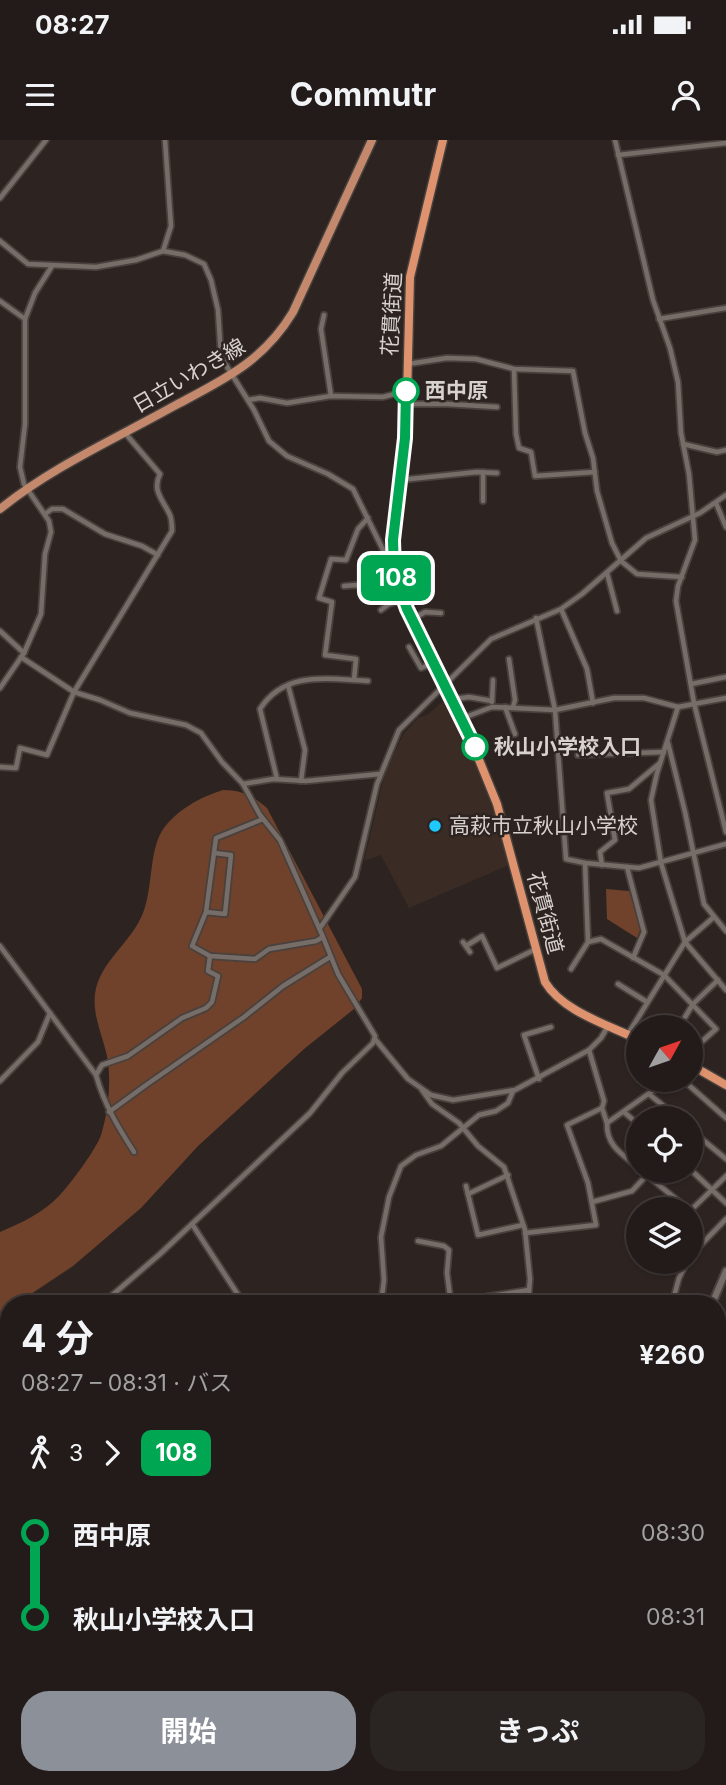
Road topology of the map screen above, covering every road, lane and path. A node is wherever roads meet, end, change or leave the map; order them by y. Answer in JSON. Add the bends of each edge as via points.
{"nodes":[{"id":1,"x":46,"y":140,"type":"edge"},
{"id":2,"x":165,"y":140,"type":"edge"},
{"id":3,"x":372,"y":140,"type":"edge"},
{"id":4,"x":443,"y":140,"type":"edge"},
{"id":5,"x":615,"y":140,"type":"edge"},
{"id":6,"x":726,"y":143,"type":"edge"},
{"id":7,"x":618,"y":155,"type":"junction"},
{"id":8,"x":0,"y":198,"type":"edge"},
{"id":9,"x":0,"y":240,"type":"edge"},
{"id":10,"x":163,"y":251,"type":"junction"},
{"id":11,"x":53,"y":266,"type":"junction"},
{"id":12,"x":0,"y":301,"type":"edge"},
{"id":13,"x":726,"y":308,"type":"edge"},
{"id":14,"x":324,"y":316,"type":"dead end"},
{"id":15,"x":25,"y":319,"type":"junction"},
{"id":16,"x":659,"y":319,"type":"junction"},
{"id":17,"x":407,"y":364,"type":"junction"},
{"id":18,"x":514,"y":369,"type":"junction"},
{"id":19,"x":232,"y":375,"type":"junction"},
{"id":20,"x":406,"y":391,"type":"junction"},
{"id":21,"x":331,"y":396,"type":"junction"},
{"id":22,"x":248,"y":400,"type":"junction"},
{"id":23,"x":406,"y":404,"type":"junction"},
{"id":24,"x":496,"y":407,"type":"dead end"},
{"id":25,"x":125,"y":433,"type":"junction"},
{"id":26,"x":683,"y":444,"type":"junction"},
{"id":27,"x":724,"y":450,"type":"edge"},
{"id":28,"x":726,"y":458,"type":"edge"},
{"id":29,"x":484,"y":472,"type":"junction"},
{"id":30,"x":595,"y":472,"type":"junction"},
{"id":31,"x":497,"y":473,"type":"dead end"},
{"id":32,"x":400,"y":480,"type":"junction"},
{"id":33,"x":27,"y":489,"type":"junction"},
{"id":34,"x":726,"y":495,"type":"edge"},
{"id":35,"x":483,"y":501,"type":"dead end"},
{"id":36,"x":716,"y":503,"type":"junction"},
{"id":37,"x":0,"y":509,"type":"edge"},
{"id":38,"x":45,"y":514,"type":"junction"},
{"id":39,"x":692,"y":517,"type":"junction"},
{"id":40,"x":368,"y":518,"type":"junction"},
{"id":41,"x":726,"y":527,"type":"edge"},
{"id":42,"x":158,"y":555,"type":"junction"},
{"id":43,"x":621,"y":561,"type":"junction"},
{"id":44,"x":607,"y":573,"type":"junction"},
{"id":45,"x":395,"y":574,"type":"junction"},
{"id":46,"x":682,"y":577,"type":"junction"},
{"id":47,"x":344,"y":586,"type":"dead end"},
{"id":48,"x":403,"y":599,"type":"junction"},
{"id":49,"x":561,"y":609,"type":"junction"},
{"id":50,"x":381,"y":610,"type":"dead end"},
{"id":51,"x":617,"y":611,"type":"dead end"},
{"id":52,"x":441,"y":613,"type":"dead end"},
{"id":53,"x":536,"y":618,"type":"junction"},
{"id":54,"x":412,"y":619,"type":"junction"},
{"id":55,"x":0,"y":631,"type":"edge"},
{"id":56,"x":409,"y":647,"type":"dead end"},
{"id":57,"x":23,"y":655,"type":"junction"},
{"id":58,"x":509,"y":659,"type":"dead end"},
{"id":59,"x":435,"y":662,"type":"junction"},
{"id":60,"x":726,"y":677,"type":"edge"},
{"id":61,"x":354,"y":680,"type":"junction"},
{"id":62,"x":493,"y":680,"type":"dead end"},
{"id":63,"x":368,"y":681,"type":"dead end"},
{"id":64,"x":445,"y":683,"type":"junction"},
{"id":65,"x":691,"y":684,"type":"junction"},
{"id":66,"x":288,"y":685,"type":"junction"},
{"id":67,"x":0,"y":688,"type":"edge"},
{"id":68,"x":74,"y":692,"type":"junction"},
{"id":69,"x":726,"y":698,"type":"edge"},
{"id":70,"x":453,"y":699,"type":"junction"},
{"id":71,"x":593,"y":703,"type":"junction"},
{"id":72,"x":694,"y":703,"type":"junction"},
{"id":73,"x":492,"y":704,"type":"junction"},
{"id":74,"x":505,"y":707,"type":"junction"},
{"id":75,"x":513,"y":707,"type":"junction"},
{"id":76,"x":678,"y":707,"type":"junction"},
{"id":77,"x":555,"y":710,"type":"junction"},
{"id":78,"x":462,"y":718,"type":"junction"},
{"id":79,"x":515,"y":734,"type":"dead end"},
{"id":80,"x":667,"y":743,"type":"junction"},
{"id":81,"x":664,"y":751,"type":"junction"},
{"id":82,"x":578,"y":755,"type":"dead end"},
{"id":83,"x":661,"y":762,"type":"junction"},
{"id":84,"x":0,"y":767,"type":"edge"},
{"id":85,"x":380,"y":774,"type":"junction"},
{"id":86,"x":277,"y":779,"type":"junction"},
{"id":87,"x":301,"y":781,"type":"junction"},
{"id":88,"x":243,"y":783,"type":"junction"},
{"id":89,"x":263,"y":818,"type":"junction"},
{"id":90,"x":726,"y":832,"type":"edge"},
{"id":91,"x":726,"y":844,"type":"edge"},
{"id":92,"x":214,"y":853,"type":"junction"},
{"id":93,"x":693,"y":854,"type":"junction"},
{"id":94,"x":585,"y":863,"type":"junction"},
{"id":95,"x":662,"y":863,"type":"junction"},
{"id":96,"x":602,"y":865,"type":"junction"},
{"id":97,"x":626,"y":867,"type":"junction"},
{"id":98,"x":206,"y":912,"type":"junction"},
{"id":99,"x":714,"y":916,"type":"junction"},
{"id":100,"x":320,"y":928,"type":"junction"},
{"id":101,"x":726,"y":931,"type":"edge"},
{"id":102,"x":323,"y":937,"type":"junction"},
{"id":103,"x":588,"y":942,"type":"junction"},
{"id":104,"x":685,"y":942,"type":"junction"},
{"id":105,"x":0,"y":946,"type":"edge"},
{"id":106,"x":536,"y":949,"type":"junction"},
{"id":107,"x":470,"y":952,"type":"dead end"},
{"id":108,"x":210,"y":956,"type":"junction"},
{"id":109,"x":330,"y":957,"type":"junction"},
{"id":110,"x":633,"y":958,"type":"junction"},
{"id":111,"x":571,"y":970,"type":"dead end"},
{"id":112,"x":664,"y":975,"type":"junction"},
{"id":113,"x":718,"y":980,"type":"junction"},
{"id":114,"x":618,"y":984,"type":"dead end"},
{"id":115,"x":726,"y":990,"type":"edge"},
{"id":116,"x":647,"y":1002,"type":"junction"},
{"id":117,"x":693,"y":1004,"type":"junction"},
{"id":118,"x":50,"y":1013,"type":"junction"},
{"id":119,"x":639,"y":1015,"type":"edge"},
{"id":120,"x":686,"y":1015,"type":"edge"},
{"id":121,"x":703,"y":1015,"type":"edge"},
{"id":122,"x":704,"y":1016,"type":"edge"},
{"id":123,"x":609,"y":1025,"type":"junction"},
{"id":124,"x":551,"y":1027,"type":"dead end"},
{"id":125,"x":626,"y":1033,"type":"edge"},
{"id":126,"x":375,"y":1039,"type":"junction"},
{"id":127,"x":704,"y":1040,"type":"edge"},
{"id":128,"x":589,"y":1050,"type":"junction"},
{"id":129,"x":704,"y":1072,"type":"edge"},
{"id":130,"x":96,"y":1075,"type":"junction"},
{"id":131,"x":539,"y":1079,"type":"junction"},
{"id":132,"x":0,"y":1081,"type":"edge"},
{"id":133,"x":726,"y":1085,"type":"edge"},
{"id":134,"x":422,"y":1089,"type":"junction"},
{"id":135,"x":513,"y":1091,"type":"junction"},
{"id":136,"x":652,"y":1092,"type":"edge"},
{"id":137,"x":697,"y":1092,"type":"edge"},
{"id":138,"x":649,"y":1094,"type":"junction"},
{"id":139,"x":664,"y":1106,"type":"edge"},
{"id":140,"x":602,"y":1108,"type":"junction"},
{"id":141,"x":109,"y":1112,"type":"junction"},
{"id":142,"x":623,"y":1112,"type":"junction"},
{"id":143,"x":626,"y":1114,"type":"edge"},
{"id":144,"x":726,"y":1118,"type":"edge"},
{"id":145,"x":607,"y":1124,"type":"junction"},
{"id":146,"x":463,"y":1127,"type":"junction"},
{"id":147,"x":703,"y":1140,"type":"edge"},
{"id":148,"x":134,"y":1152,"type":"dead end"},
{"id":149,"x":626,"y":1157,"type":"edge"},
{"id":150,"x":726,"y":1159,"type":"edge"},
{"id":151,"x":508,"y":1175,"type":"junction"},
{"id":152,"x":726,"y":1175,"type":"edge"},
{"id":153,"x":703,"y":1180,"type":"edge"},
{"id":154,"x":636,"y":1183,"type":"edge"},
{"id":155,"x":657,"y":1183,"type":"edge"},
{"id":156,"x":466,"y":1186,"type":"dead end"},
{"id":157,"x":713,"y":1189,"type":"junction"},
{"id":158,"x":468,"y":1194,"type":"junction"},
{"id":159,"x":674,"y":1197,"type":"edge"},
{"id":160,"x":703,"y":1198,"type":"edge"},
{"id":161,"x":592,"y":1202,"type":"junction"},
{"id":162,"x":726,"y":1203,"type":"edge"},
{"id":163,"x":726,"y":1219,"type":"edge"},
{"id":164,"x":192,"y":1224,"type":"junction"},
{"id":165,"x":523,"y":1225,"type":"junction"},
{"id":166,"x":525,"y":1233,"type":"junction"},
{"id":167,"x":418,"y":1241,"type":"dead end"},
{"id":168,"x":703,"y":1243,"type":"edge"},
{"id":169,"x":726,"y":1271,"type":"edge"},
{"id":170,"x":680,"y":1274,"type":"edge"},
{"id":171,"x":529,"y":1290,"type":"junction"},
{"id":172,"x":112,"y":1295,"type":"edge"},
{"id":173,"x":238,"y":1295,"type":"edge"},
{"id":174,"x":382,"y":1295,"type":"edge"},
{"id":175,"x":450,"y":1295,"type":"edge"},
{"id":176,"x":497,"y":1295,"type":"edge"},
{"id":177,"x":529,"y":1295,"type":"edge"},
{"id":178,"x":674,"y":1295,"type":"edge"},
{"id":179,"x":716,"y":1295,"type":"edge"}],
"edges":[{"from":1,"to":8,"type":"street"},
{"from":2,"to":10,"type":"street","via":[[172,215]]},
{"from":3,"to":19,"type":"main road","name":"日立いわき線","via":[[293,312],[262,352]]},
{"from":4,"to":17,"type":"highway","name":"花貫街道","via":[[412,265]]},
{"from":5,"to":7,"type":"street"},
{"from":6,"to":7,"type":"street"},
{"from":7,"to":16,"type":"street"},
{"from":9,"to":11,"type":"street","via":[[28,264]]},
{"from":10,"to":11,"type":"street","via":[[96,267]]},
{"from":10,"to":19,"type":"street","via":[[204,264],[218,310],[222,357]]},
{"from":11,"to":15,"type":"street"},
{"from":12,"to":15,"type":"street"},
{"from":13,"to":16,"type":"street"},
{"from":14,"to":21,"type":"street","via":[[321,329]]},
{"from":15,"to":33,"type":"street","via":[[25,424],[20,467]]},
{"from":16,"to":26,"type":"street","via":[[678,382]]},
{"from":17,"to":18,"type":"street","via":[[476,359]]},
{"from":17,"to":20,"type":"highway","name":"花貫街道"},
{"from":18,"to":30,"type":"street","via":[[573,371]]},
{"from":18,"to":30,"type":"street","via":[[516,434],[519,448],[531,452],[535,477]]},
{"from":19,"to":22,"type":"street"},
{"from":19,"to":25,"type":"main road","name":"日立いわき線"},
{"from":20,"to":21,"type":"street","via":[[383,397]]},
{"from":20,"to":23,"type":"highway","name":"花貫街道"},
{"from":21,"to":22,"type":"street","via":[[287,403]]},
{"from":22,"to":40,"type":"street","via":[[271,445],[347,484]]},
{"from":23,"to":24,"type":"street"},
{"from":23,"to":32,"type":"highway","name":"花貫街道"},
{"from":25,"to":33,"type":"main road","name":"日立いわき線"},
{"from":25,"to":42,"type":"street","via":[[160,474],[156,483],[171,516],[172,531]]},
{"from":26,"to":27,"type":"street"},
{"from":26,"to":39,"type":"street"},
{"from":27,"to":28,"type":"street"},
{"from":29,"to":31,"type":"street"},
{"from":29,"to":32,"type":"street"},
{"from":29,"to":35,"type":"street"},
{"from":30,"to":43,"type":"street","via":[[612,543]]},
{"from":32,"to":45,"type":"highway","name":"花貫街道","via":[[393,540]]},
{"from":33,"to":37,"type":"main road","name":"日立いわき線"},
{"from":33,"to":38,"type":"street"},
{"from":34,"to":36,"type":"street"},
{"from":36,"to":39,"type":"street"},
{"from":36,"to":41,"type":"street"},
{"from":38,"to":42,"type":"street","via":[[62,509],[105,534]]},
{"from":38,"to":57,"type":"street","via":[[51,531],[41,614]]},
{"from":39,"to":43,"type":"street","via":[[646,538]]},
{"from":39,"to":46,"type":"street","via":[[695,540]]},
{"from":40,"to":45,"type":"street"},
{"from":40,"to":61,"type":"street","via":[[358,529],[346,560],[331,559],[318,598],[332,602],[325,654],[356,659]]},
{"from":42,"to":68,"type":"street"},
{"from":43,"to":44,"type":"street"},
{"from":43,"to":46,"type":"street","via":[[637,574]]},
{"from":44,"to":49,"type":"street"},
{"from":44,"to":51,"type":"street"},
{"from":45,"to":47,"type":"street"},
{"from":45,"to":48,"type":"highway","name":"花貫街道"},
{"from":46,"to":65,"type":"street","via":[[676,601]]},
{"from":48,"to":50,"type":"street"},
{"from":48,"to":54,"type":"highway","name":"花貫街道"},
{"from":49,"to":53,"type":"street"},
{"from":49,"to":71,"type":"street","via":[[587,669]]},
{"from":52,"to":54,"type":"street","via":[[425,612]]},
{"from":53,"to":64,"type":"street","via":[[491,639]]},
{"from":53,"to":77,"type":"street"},
{"from":54,"to":59,"type":"highway","name":"花貫街道"},
{"from":55,"to":57,"type":"street"},
{"from":56,"to":59,"type":"street","via":[[421,668]]},
{"from":57,"to":67,"type":"street"},
{"from":57,"to":68,"type":"street"},
{"from":58,"to":75,"type":"street"},
{"from":59,"to":64,"type":"highway","name":"花貫街道"},
{"from":60,"to":65,"type":"street"},
{"from":61,"to":63,"type":"street"},
{"from":61,"to":66,"type":"street","via":[[314,677]]},
{"from":62,"to":73,"type":"street"},
{"from":64,"to":70,"type":"highway","name":"花貫街道"},
{"from":64,"to":85,"type":"street","via":[[399,730]]},
{"from":65,"to":72,"type":"street"},
{"from":66,"to":86,"type":"street","via":[[268,697],[260,709]]},
{"from":66,"to":87,"type":"street","via":[[305,750]]},
{"from":68,"to":84,"type":"street","via":[[47,755],[20,748],[16,768]]},
{"from":68,"to":88,"type":"street","via":[[130,713],[197,730]]},
{"from":69,"to":72,"type":"street"},
{"from":70,"to":73,"type":"street","via":[[469,696]]},
{"from":70,"to":78,"type":"highway","name":"花貫街道"},
{"from":71,"to":76,"type":"street","via":[[643,698]]},
{"from":71,"to":77,"type":"street"},
{"from":72,"to":76,"type":"street"},
{"from":72,"to":90,"type":"street"},
{"from":73,"to":74,"type":"street"},
{"from":73,"to":78,"type":"street"},
{"from":74,"to":75,"type":"street"},
{"from":74,"to":79,"type":"street"},
{"from":75,"to":77,"type":"street"},
{"from":76,"to":80,"type":"street"},
{"from":77,"to":94,"type":"street","via":[[566,859]]},
{"from":78,"to":106,"type":"highway","name":"花貫街道","via":[[497,804]]},
{"from":80,"to":81,"type":"street"},
{"from":80,"to":93,"type":"street"},
{"from":81,"to":82,"type":"street"},
{"from":81,"to":83,"type":"street"},
{"from":83,"to":95,"type":"street","via":[[651,800]]},
{"from":83,"to":96,"type":"street","via":[[629,789],[607,793],[615,840],[600,852]]},
{"from":85,"to":87,"type":"street"},
{"from":85,"to":100,"type":"street","via":[[355,877]]},
{"from":86,"to":87,"type":"street"},
{"from":86,"to":88,"type":"street"},
{"from":88,"to":89,"type":"street"},
{"from":89,"to":92,"type":"street","via":[[216,838]]},
{"from":89,"to":100,"type":"street","via":[[284,848]]},
{"from":91,"to":93,"type":"street"},
{"from":92,"to":98,"type":"street"},
{"from":92,"to":98,"type":"street","via":[[231,855],[229,896],[225,914]]},
{"from":93,"to":95,"type":"street"},
{"from":93,"to":99,"type":"street","via":[[704,904]]},
{"from":94,"to":96,"type":"street"},
{"from":94,"to":103,"type":"street"},
{"from":95,"to":97,"type":"street"},
{"from":95,"to":104,"type":"street"},
{"from":96,"to":97,"type":"street"},
{"from":97,"to":110,"type":"street","via":[[644,932]]},
{"from":98,"to":108,"type":"street","via":[[192,946]]},
{"from":99,"to":101,"type":"street"},
{"from":99,"to":104,"type":"street"},
{"from":100,"to":102,"type":"street"},
{"from":102,"to":108,"type":"street","via":[[269,949],[255,959]]},
{"from":102,"to":109,"type":"street"},
{"from":103,"to":110,"type":"street","via":[[601,940]]},
{"from":103,"to":111,"type":"street"},
{"from":104,"to":112,"type":"street"},
{"from":104,"to":113,"type":"street"},
{"from":105,"to":118,"type":"street"},
{"from":106,"to":107,"type":"street","via":[[497,968],[482,936],[464,944]]},
{"from":106,"to":123,"type":"highway","name":"花貫街道","via":[[549,989]]},
{"from":108,"to":130,"type":"street","via":[[208,971],[218,976],[212,1002],[128,1056],[102,1065]]},
{"from":109,"to":126,"type":"street"},
{"from":109,"to":141,"type":"street"},
{"from":110,"to":112,"type":"street"},
{"from":112,"to":116,"type":"street"},
{"from":112,"to":117,"type":"street"},
{"from":113,"to":115,"type":"street"},
{"from":113,"to":117,"type":"street"},
{"from":114,"to":116,"type":"street"},
{"from":116,"to":119,"type":"street"},
{"from":117,"to":120,"type":"street"},
{"from":117,"to":121,"type":"street"},
{"from":118,"to":130,"type":"street"},
{"from":118,"to":132,"type":"street","via":[[38,1042]]},
{"from":122,"to":127,"type":"street","via":[[716,1029]]},
{"from":123,"to":125,"type":"highway","name":"花貫街道"},
{"from":123,"to":128,"type":"street"},
{"from":124,"to":131,"type":"street","via":[[524,1035]]},
{"from":126,"to":134,"type":"street","via":[[400,1071]]},
{"from":126,"to":164,"type":"street","via":[[310,1113]]},
{"from":128,"to":131,"type":"street"},
{"from":128,"to":140,"type":"street"},
{"from":129,"to":133,"type":"highway"},
{"from":130,"to":141,"type":"street"},
{"from":131,"to":135,"type":"street"},
{"from":134,"to":135,"type":"street","via":[[453,1100]]},
{"from":134,"to":146,"type":"street","via":[[432,1104]]},
{"from":135,"to":146,"type":"street","via":[[508,1103]]},
{"from":136,"to":138,"type":"street"},
{"from":137,"to":144,"type":"street"},
{"from":138,"to":139,"type":"street"},
{"from":138,"to":142,"type":"street"},
{"from":140,"to":145,"type":"street"},
{"from":140,"to":161,"type":"street","via":[[567,1125]]},
{"from":141,"to":148,"type":"street"},
{"from":142,"to":143,"type":"street"},
{"from":142,"to":145,"type":"street"},
{"from":145,"to":149,"type":"street","via":[[611,1144]]},
{"from":146,"to":151,"type":"street"},
{"from":146,"to":174,"type":"street","via":[[441,1146],[401,1166],[381,1237]]},
{"from":147,"to":150,"type":"street"},
{"from":151,"to":158,"type":"street"},
{"from":151,"to":165,"type":"street"},
{"from":152,"to":157,"type":"street"},
{"from":153,"to":157,"type":"street"},
{"from":154,"to":161,"type":"street","via":[[632,1191]]},
{"from":155,"to":159,"type":"street"},
{"from":156,"to":158,"type":"street"},
{"from":157,"to":160,"type":"street"},
{"from":157,"to":162,"type":"street"},
{"from":158,"to":165,"type":"street","via":[[478,1235]]},
{"from":161,"to":166,"type":"street","via":[[596,1225]]},
{"from":163,"to":168,"type":"street"},
{"from":164,"to":172,"type":"street"},
{"from":164,"to":173,"type":"street"},
{"from":165,"to":166,"type":"street"},
{"from":166,"to":171,"type":"street"},
{"from":167,"to":175,"type":"street","via":[[449,1250]]},
{"from":169,"to":179,"type":"street"},
{"from":170,"to":178,"type":"street"},
{"from":171,"to":176,"type":"street"},
{"from":171,"to":177,"type":"street"}]}
